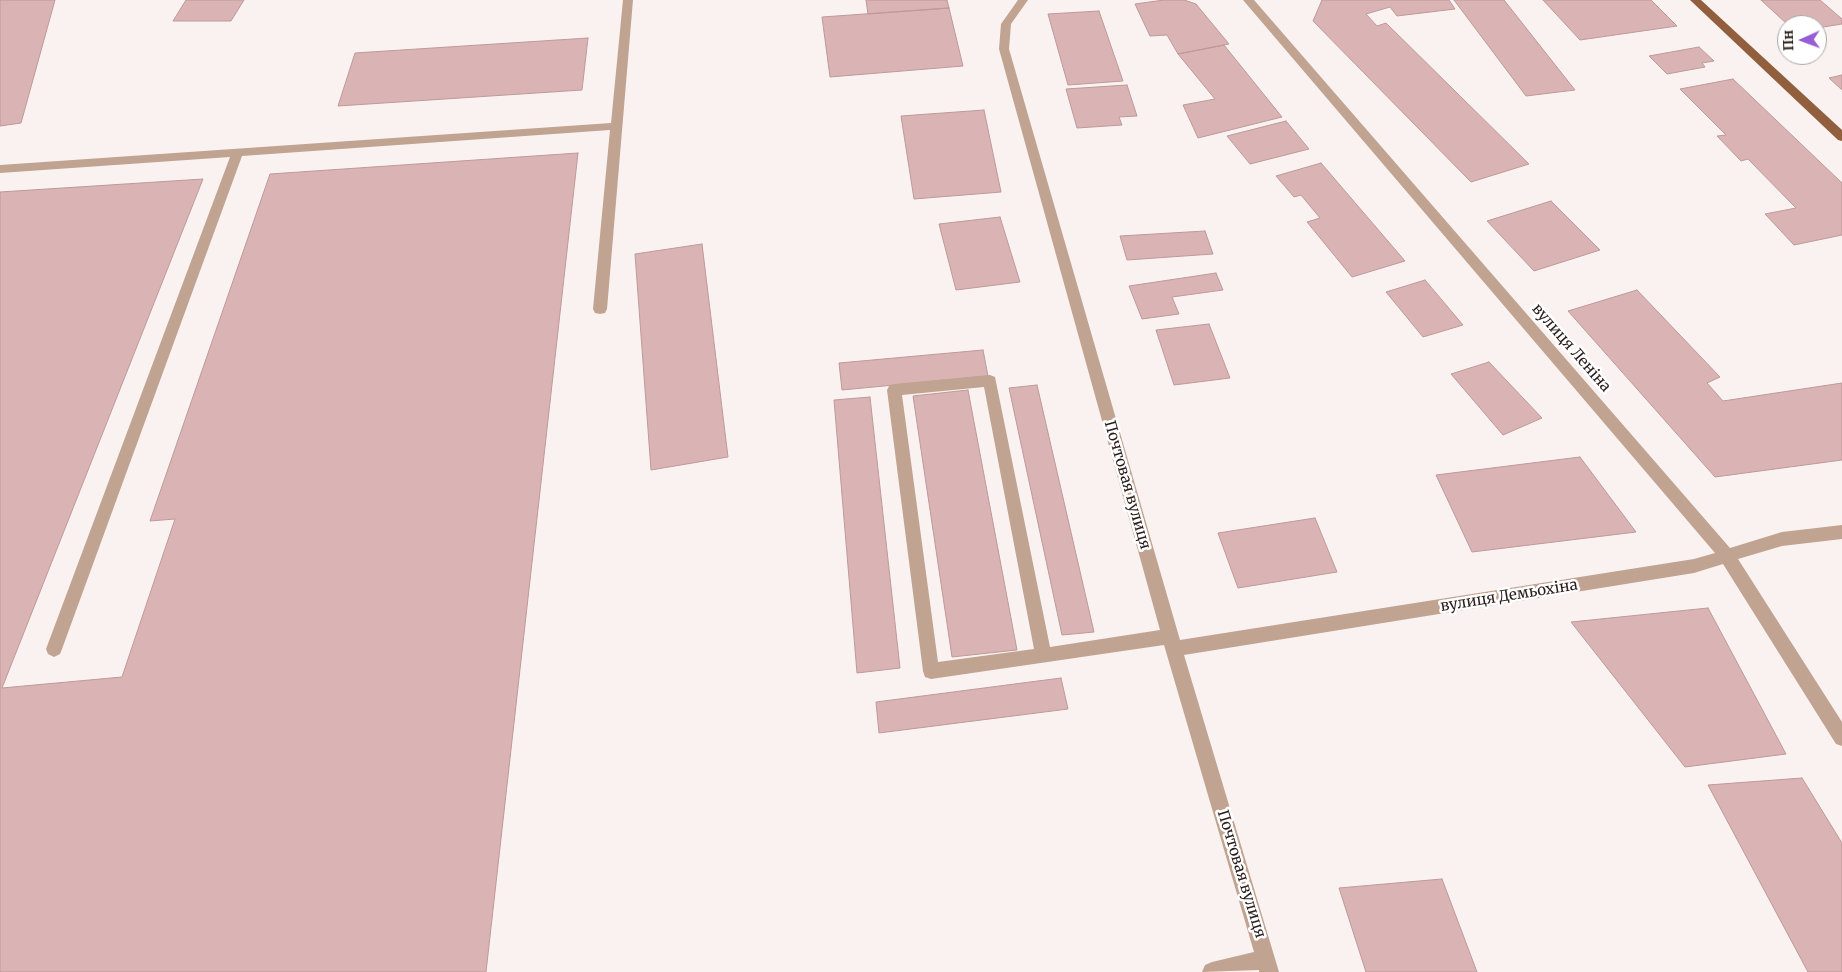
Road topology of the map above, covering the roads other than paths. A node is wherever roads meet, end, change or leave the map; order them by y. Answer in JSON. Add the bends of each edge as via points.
{"nodes":[{"id":1,"x":628,"y":0,"type":"edge"},
{"id":2,"x":1023,"y":0,"type":"edge"},
{"id":3,"x":1248,"y":0,"type":"edge"},
{"id":4,"x":1695,"y":0,"type":"edge"},
{"id":5,"x":617,"y":126,"type":"junction"},
{"id":6,"x":1842,"y":137,"type":"edge"},
{"id":7,"x":237,"y":153,"type":"junction"},
{"id":8,"x":0,"y":170,"type":"edge"},
{"id":9,"x":600,"y":309,"type":"dead end"},
{"id":10,"x":1842,"y":532,"type":"edge"},
{"id":11,"x":1727,"y":556,"type":"junction"},
{"id":12,"x":1172,"y":643,"type":"junction"},
{"id":13,"x":54,"y":649,"type":"dead end"},
{"id":14,"x":1043,"y":655,"type":"junction"},
{"id":15,"x":1842,"y":738,"type":"edge"},
{"id":16,"x":1268,"y":966,"type":"edge"},
{"id":17,"x":1212,"y":972,"type":"edge"}],
"edges":[{"from":1,"to":5,"type":"street"},
{"from":2,"to":12,"type":"street","name":"Почтовая вулиця","via":[[1006,24],[1004,49]]},
{"from":3,"to":11,"type":"street","name":"вулиця Леніна"},
{"from":4,"to":6,"type":"main road"},
{"from":5,"to":7,"type":"street"},
{"from":5,"to":9,"type":"street"},
{"from":7,"to":8,"type":"street"},
{"from":7,"to":13,"type":"street"},
{"from":10,"to":11,"type":"street","name":"вулиця Демьохіна","via":[[1782,539]]},
{"from":11,"to":12,"type":"street","name":"вулиця Демьохіна","via":[[1694,566]]},
{"from":11,"to":15,"type":"street","name":"вулиця Леніна"},
{"from":12,"to":14,"type":"street","name":"вулиця Демьохіна"},
{"from":12,"to":16,"type":"street","name":"Почтовая вулиця"},
{"from":14,"to":14,"type":"street","name":"вулиця Демьохіна","via":[[990,381],[894,390],[930,671]]},
{"from":16,"to":17,"type":"street"}]}
